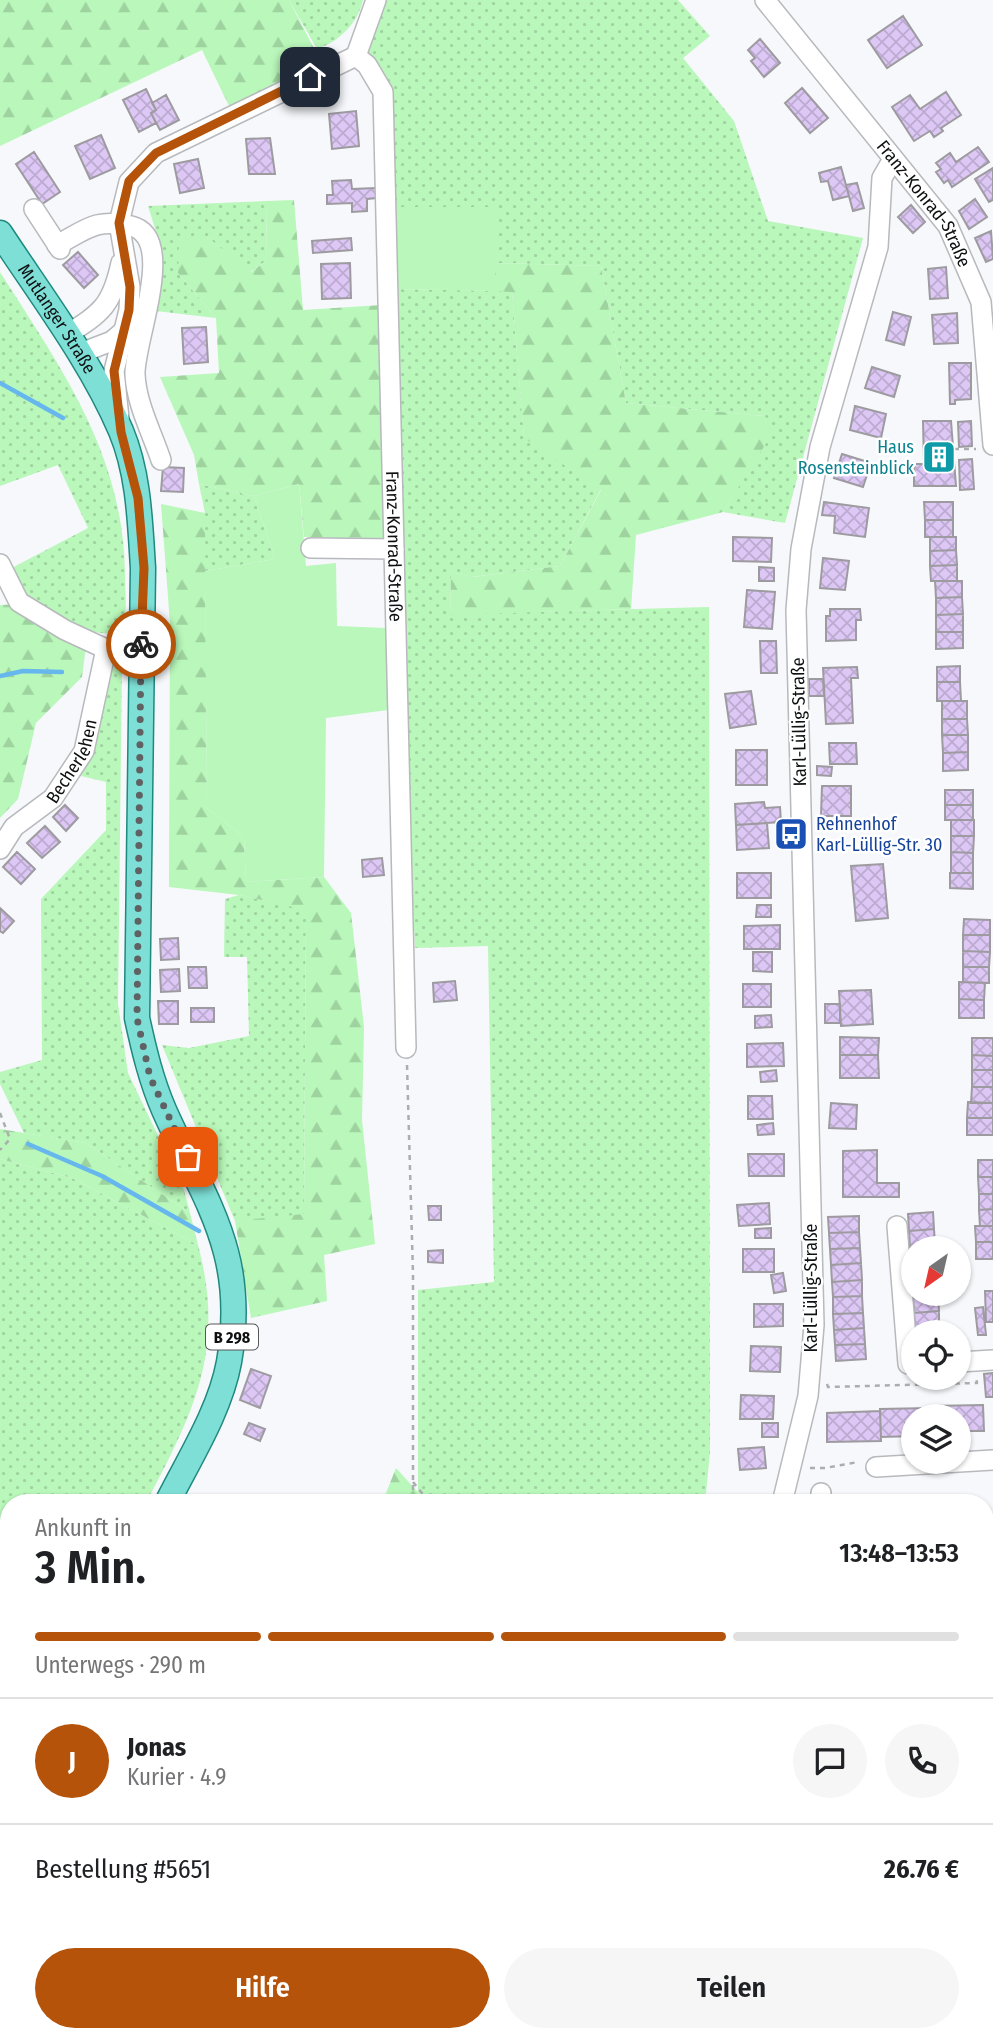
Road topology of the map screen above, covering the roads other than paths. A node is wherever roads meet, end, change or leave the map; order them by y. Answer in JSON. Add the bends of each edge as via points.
{"nodes":[{"id":1,"x":376,"y":0,"type":"edge"},
{"id":2,"x":765,"y":0,"type":"edge"},
{"id":3,"x":356,"y":56,"type":"junction"},
{"id":4,"x":893,"y":159,"type":"junction"},
{"id":5,"x":34,"y":208,"type":"dead end"},
{"id":6,"x":119,"y":223,"type":"junction"},
{"id":7,"x":0,"y":233,"type":"edge"},
{"id":8,"x":123,"y":255,"type":"junction"},
{"id":9,"x":987,"y":306,"type":"edge"},
{"id":10,"x":125,"y":330,"type":"junction"},
{"id":11,"x":72,"y":344,"type":"junction"},
{"id":12,"x":121,"y":432,"type":"junction"},
{"id":13,"x":986,"y":447,"type":"edge"},
{"id":14,"x":160,"y":460,"type":"dead end"},
{"id":15,"x":311,"y":548,"type":"dead end"},
{"id":16,"x":394,"y":549,"type":"junction"},
{"id":17,"x":0,"y":564,"type":"edge"},
{"id":18,"x":106,"y":649,"type":"junction"},
{"id":19,"x":141,"y":650,"type":"junction"},
{"id":20,"x":0,"y":849,"type":"edge"},
{"id":21,"x":406,"y":1048,"type":"road end"},
{"id":22,"x":897,"y":1226,"type":"dead end"},
{"id":23,"x":904,"y":1320,"type":"edge"},
{"id":24,"x":993,"y":1460,"type":"edge"},
{"id":25,"x":876,"y":1467,"type":"dead end"},
{"id":26,"x":171,"y":1494,"type":"edge"},
{"id":27,"x":784,"y":1494,"type":"edge"}],
"edges":[{"from":1,"to":3,"type":"street"},
{"from":2,"to":4,"type":"street","name":"Franz-Konrad-Straße"},
{"from":3,"to":6,"type":"street","via":[[156,153],[129,181]]},
{"from":3,"to":16,"type":"street","name":"Franz-Konrad-Straße","via":[[383,92]]},
{"from":4,"to":9,"type":"street","name":"Franz-Konrad-Straße","via":[[948,226]]},
{"from":4,"to":27,"type":"street","name":"Karl-Lüllig-Straße","via":[[883,178],[878,247],[820,447],[801,549],[796,610],[814,1325],[808,1396]]},
{"from":5,"to":6,"type":"street","via":[[59,247],[99,222]]},
{"from":6,"to":8,"type":"street"},
{"from":6,"to":14,"type":"street","via":[[149,236],[153,250],[135,374]]},
{"from":7,"to":11,"type":"main road","name":"Mutlanger Straße","number":"B 298"},
{"from":8,"to":10,"type":"street","via":[[130,287]]},
{"from":8,"to":11,"type":"street","via":[[110,300]]},
{"from":9,"to":13,"type":"street","name":"Franz-Konrad-Straße"},
{"from":10,"to":11,"type":"street","via":[[112,341]]},
{"from":10,"to":12,"type":"street","via":[[114,371]]},
{"from":11,"to":12,"type":"main road","name":"Mutlanger Straße","number":"B 298"},
{"from":12,"to":19,"type":"main road","name":"Mutlanger Straße","number":"B 298","via":[[138,498],[144,568]]},
{"from":15,"to":16,"type":"street"},
{"from":16,"to":21,"type":"street","name":"Franz-Konrad-Straße"},
{"from":17,"to":18,"type":"street","via":[[19,602]]},
{"from":18,"to":19,"type":"street"},
{"from":18,"to":20,"type":"street","name":"Becherlehen","via":[[84,751],[54,798],[14,827]]},
{"from":19,"to":26,"type":"main road","name":"Mutlanger Straße","number":"B 298","via":[[137,1018],[150,1077],[220,1224],[234,1317],[229,1364],[216,1403]]},
{"from":22,"to":23,"type":"street"},
{"from":24,"to":25,"type":"street"}]}
